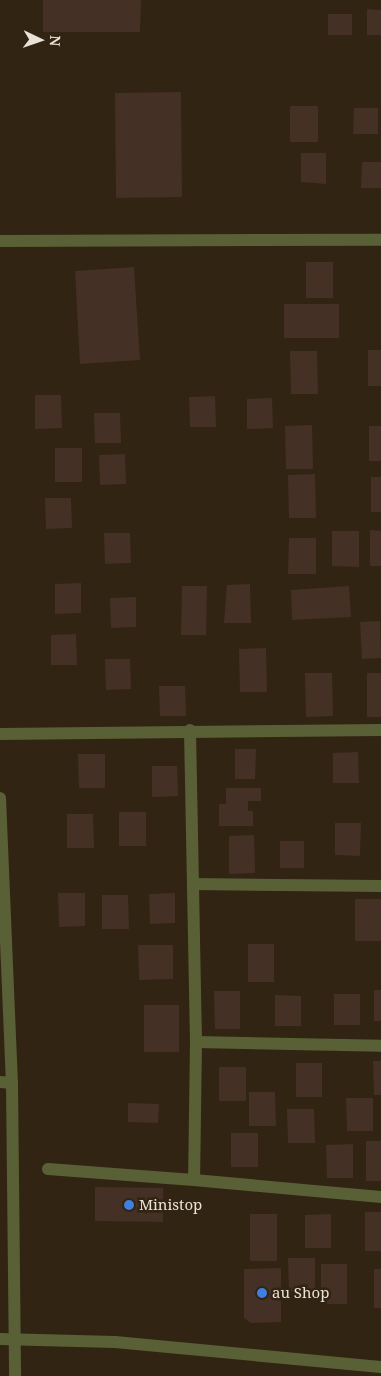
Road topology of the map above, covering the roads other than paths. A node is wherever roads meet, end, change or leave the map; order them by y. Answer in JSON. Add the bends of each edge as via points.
{"nodes":[{"id":1,"x":381,"y":240,"type":"edge"},
{"id":2,"x":0,"y":241,"type":"edge"},
{"id":3,"x":190,"y":730,"type":"junction"},
{"id":4,"x":381,"y":730,"type":"edge"},
{"id":5,"x":0,"y":734,"type":"edge"},
{"id":6,"x":0,"y":798,"type":"edge"},
{"id":7,"x":193,"y":884,"type":"junction"},
{"id":8,"x":381,"y":886,"type":"edge"},
{"id":9,"x":196,"y":1042,"type":"junction"},
{"id":10,"x":381,"y":1046,"type":"edge"},
{"id":11,"x":6,"y":1083,"type":"edge"},
{"id":12,"x":48,"y":1168,"type":"dead end"},
{"id":13,"x":194,"y":1180,"type":"junction"},
{"id":14,"x":381,"y":1197,"type":"edge"},
{"id":15,"x":0,"y":1338,"type":"edge"},
{"id":16,"x":15,"y":1338,"type":"junction"},
{"id":17,"x":381,"y":1367,"type":"edge"},
{"id":18,"x":15,"y":1376,"type":"edge"}],
"edges":[{"from":1,"to":2,"type":"street"},
{"from":3,"to":4,"type":"street"},
{"from":3,"to":5,"type":"street"},
{"from":3,"to":7,"type":"street"},
{"from":6,"to":11,"type":"street"},
{"from":7,"to":8,"type":"street"},
{"from":7,"to":9,"type":"street"},
{"from":9,"to":10,"type":"street"},
{"from":9,"to":13,"type":"street"},
{"from":11,"to":16,"type":"street"},
{"from":12,"to":13,"type":"street"},
{"from":13,"to":14,"type":"street"},
{"from":15,"to":16,"type":"street"},
{"from":16,"to":17,"type":"street","via":[[115,1342]]},
{"from":16,"to":18,"type":"street"}]}
